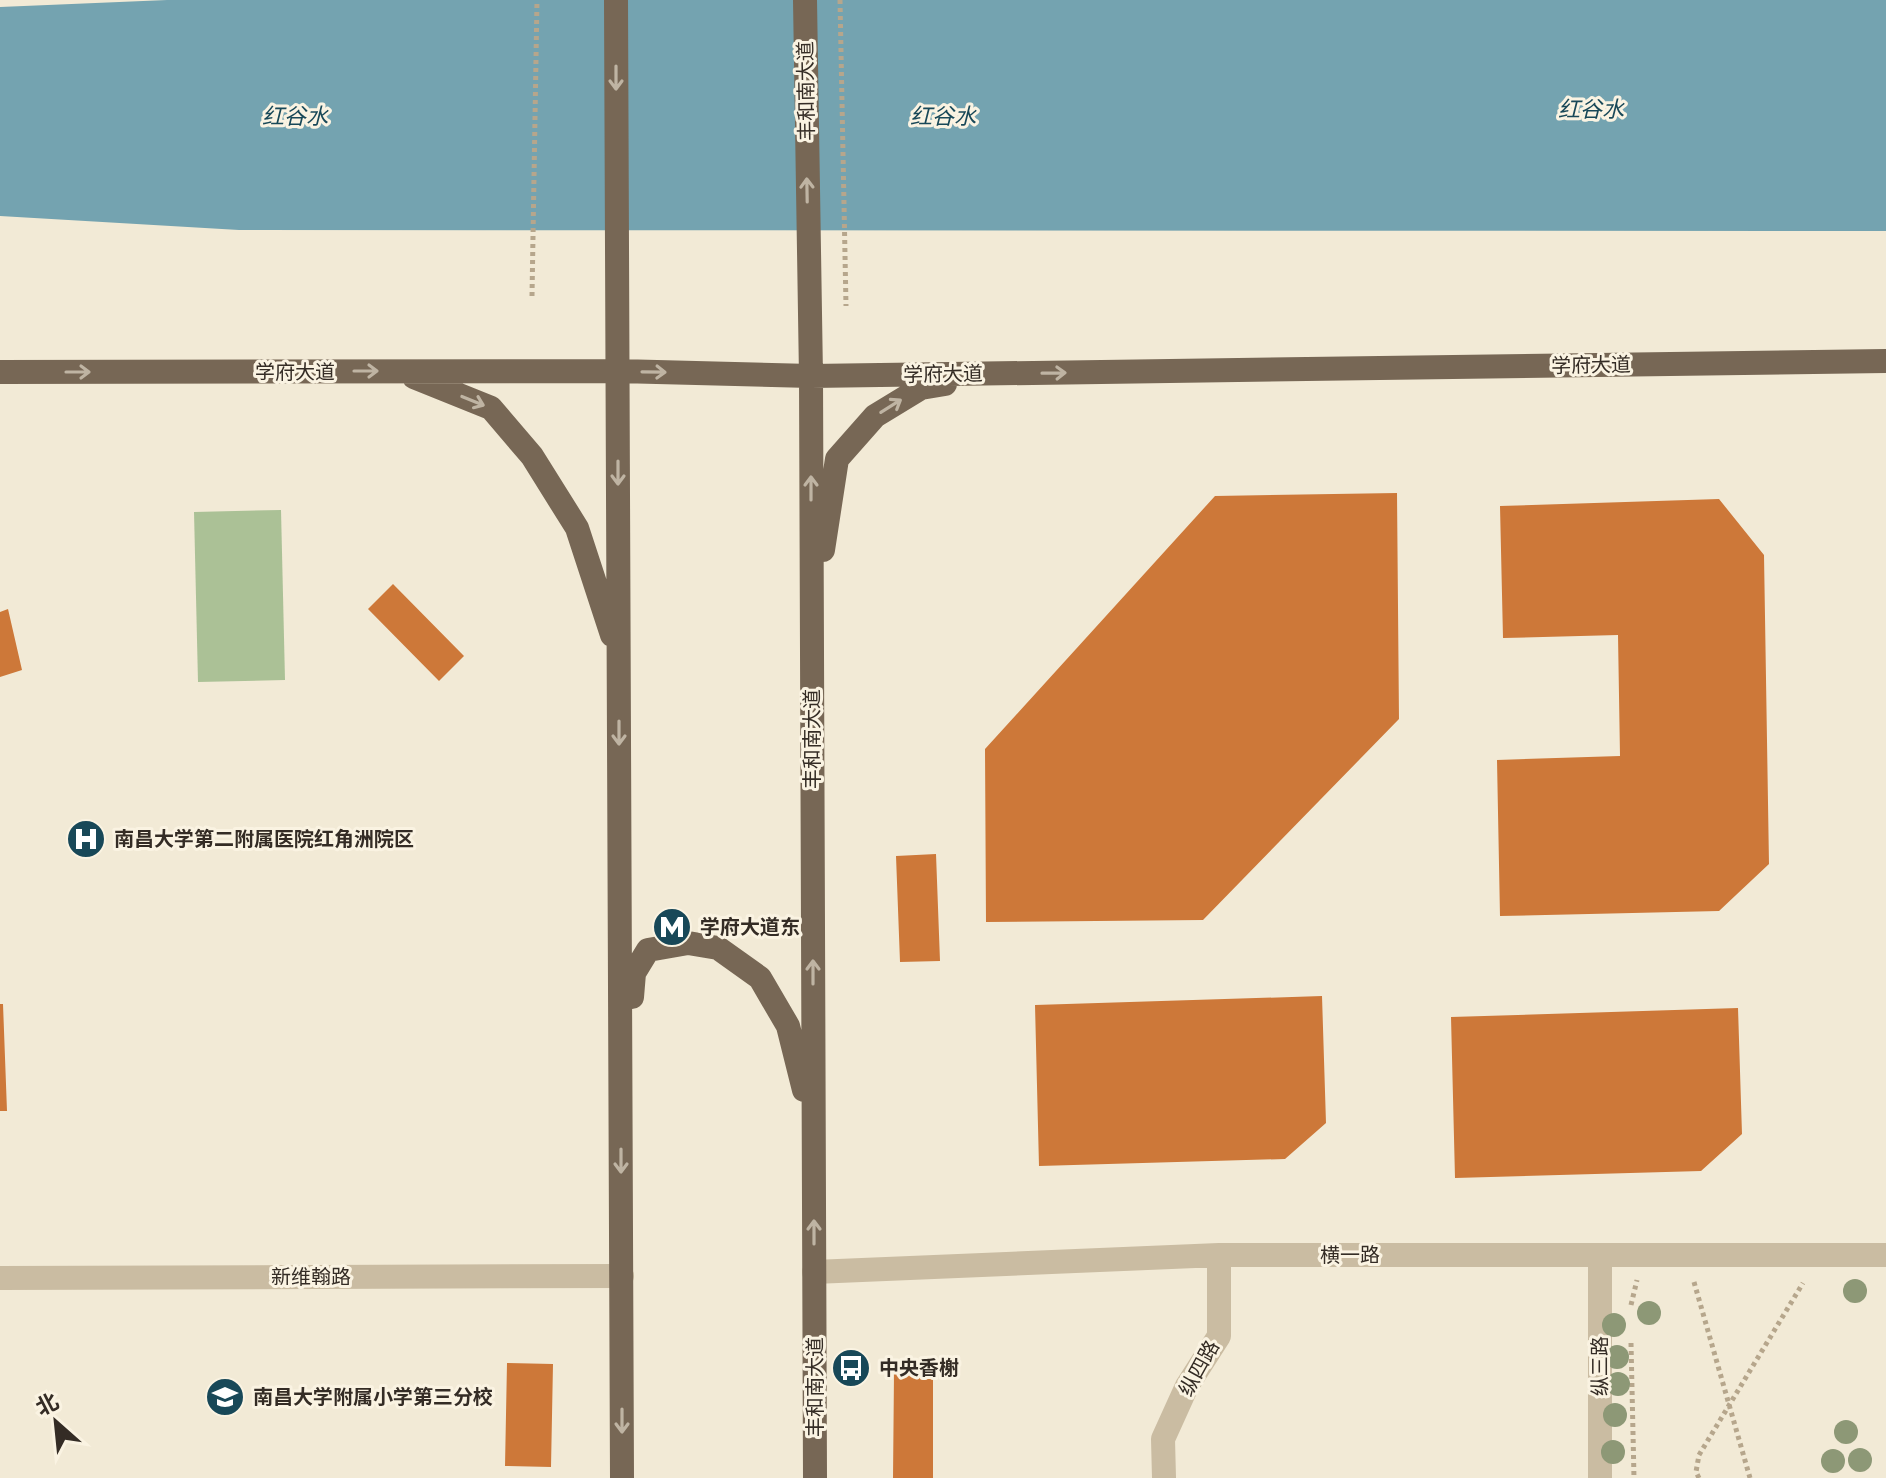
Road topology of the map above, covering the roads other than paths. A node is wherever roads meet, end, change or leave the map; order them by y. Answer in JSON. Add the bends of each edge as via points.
{"nodes":[{"id":1,"x":616,"y":0,"type":"edge"},
{"id":2,"x":805,"y":0,"type":"edge"},
{"id":3,"x":1886,"y":361,"type":"edge"},
{"id":4,"x":401,"y":371,"type":"junction"},
{"id":5,"x":618,"y":371,"type":"junction"},
{"id":6,"x":0,"y":372,"type":"edge"},
{"id":7,"x":1017,"y":373,"type":"junction"},
{"id":8,"x":811,"y":376,"type":"junction"},
{"id":9,"x":812,"y":628,"type":"junction"},
{"id":10,"x":619,"y":656,"type":"junction"},
{"id":11,"x":621,"y":1127,"type":"junction"},
{"id":12,"x":814,"y":1127,"type":"junction"},
{"id":13,"x":1219,"y":1255,"type":"junction"},
{"id":14,"x":1600,"y":1255,"type":"junction"},
{"id":15,"x":1886,"y":1255,"type":"edge"},
{"id":16,"x":814,"y":1272,"type":"junction"},
{"id":17,"x":622,"y":1276,"type":"junction"},
{"id":18,"x":0,"y":1278,"type":"edge"},
{"id":19,"x":622,"y":1478,"type":"edge"},
{"id":20,"x":815,"y":1478,"type":"edge"},
{"id":21,"x":1164,"y":1478,"type":"edge"},
{"id":22,"x":1600,"y":1478,"type":"edge"}],
"edges":[{"from":1,"to":5,"type":"main road","one_way":true},
{"from":8,"to":2,"type":"main road","name":"丰和南大道","one_way":true},
{"from":7,"to":3,"type":"main road","name":"学府大道","one_way":true},
{"from":4,"to":5,"type":"main road","name":"学府大道"},
{"from":6,"to":4,"type":"main road","name":"学府大道","one_way":true},
{"from":4,"to":10,"type":"main road","one_way":true,"via":[[491,408],[532,456],[577,528]]},
{"from":5,"to":8,"type":"main road","name":"学府大道","one_way":true},
{"from":5,"to":10,"type":"main road","one_way":true},
{"from":7,"to":8,"type":"main road","name":"学府大道"},
{"from":9,"to":7,"type":"main road","one_way":true,"via":[[837,459],[875,416],[921,388]]},
{"from":9,"to":8,"type":"main road","name":"丰和南大道","one_way":true},
{"from":12,"to":9,"type":"main road","name":"丰和南大道","one_way":true},
{"from":10,"to":11,"type":"main road","one_way":true},
{"from":11,"to":12,"type":"main road","via":[[634,973],[648,950],[688,943],[718,948],[760,978],[788,1026]]},
{"from":11,"to":17,"type":"main road","one_way":true},
{"from":16,"to":12,"type":"main road","name":"丰和南大道","one_way":true},
{"from":13,"to":14,"type":"street","name":"横一路"},
{"from":13,"to":16,"type":"street","name":"横一路"},
{"from":13,"to":21,"type":"street","name":"纵四路","via":[[1219,1336],[1187,1386],[1163,1439]]},
{"from":14,"to":15,"type":"street","name":"横一路"},
{"from":14,"to":22,"type":"street","name":"纵三路"},
{"from":16,"to":20,"type":"main road","name":"丰和南大道"},
{"from":17,"to":18,"type":"street","name":"新维翰路"},
{"from":17,"to":19,"type":"main road","one_way":true}]}
